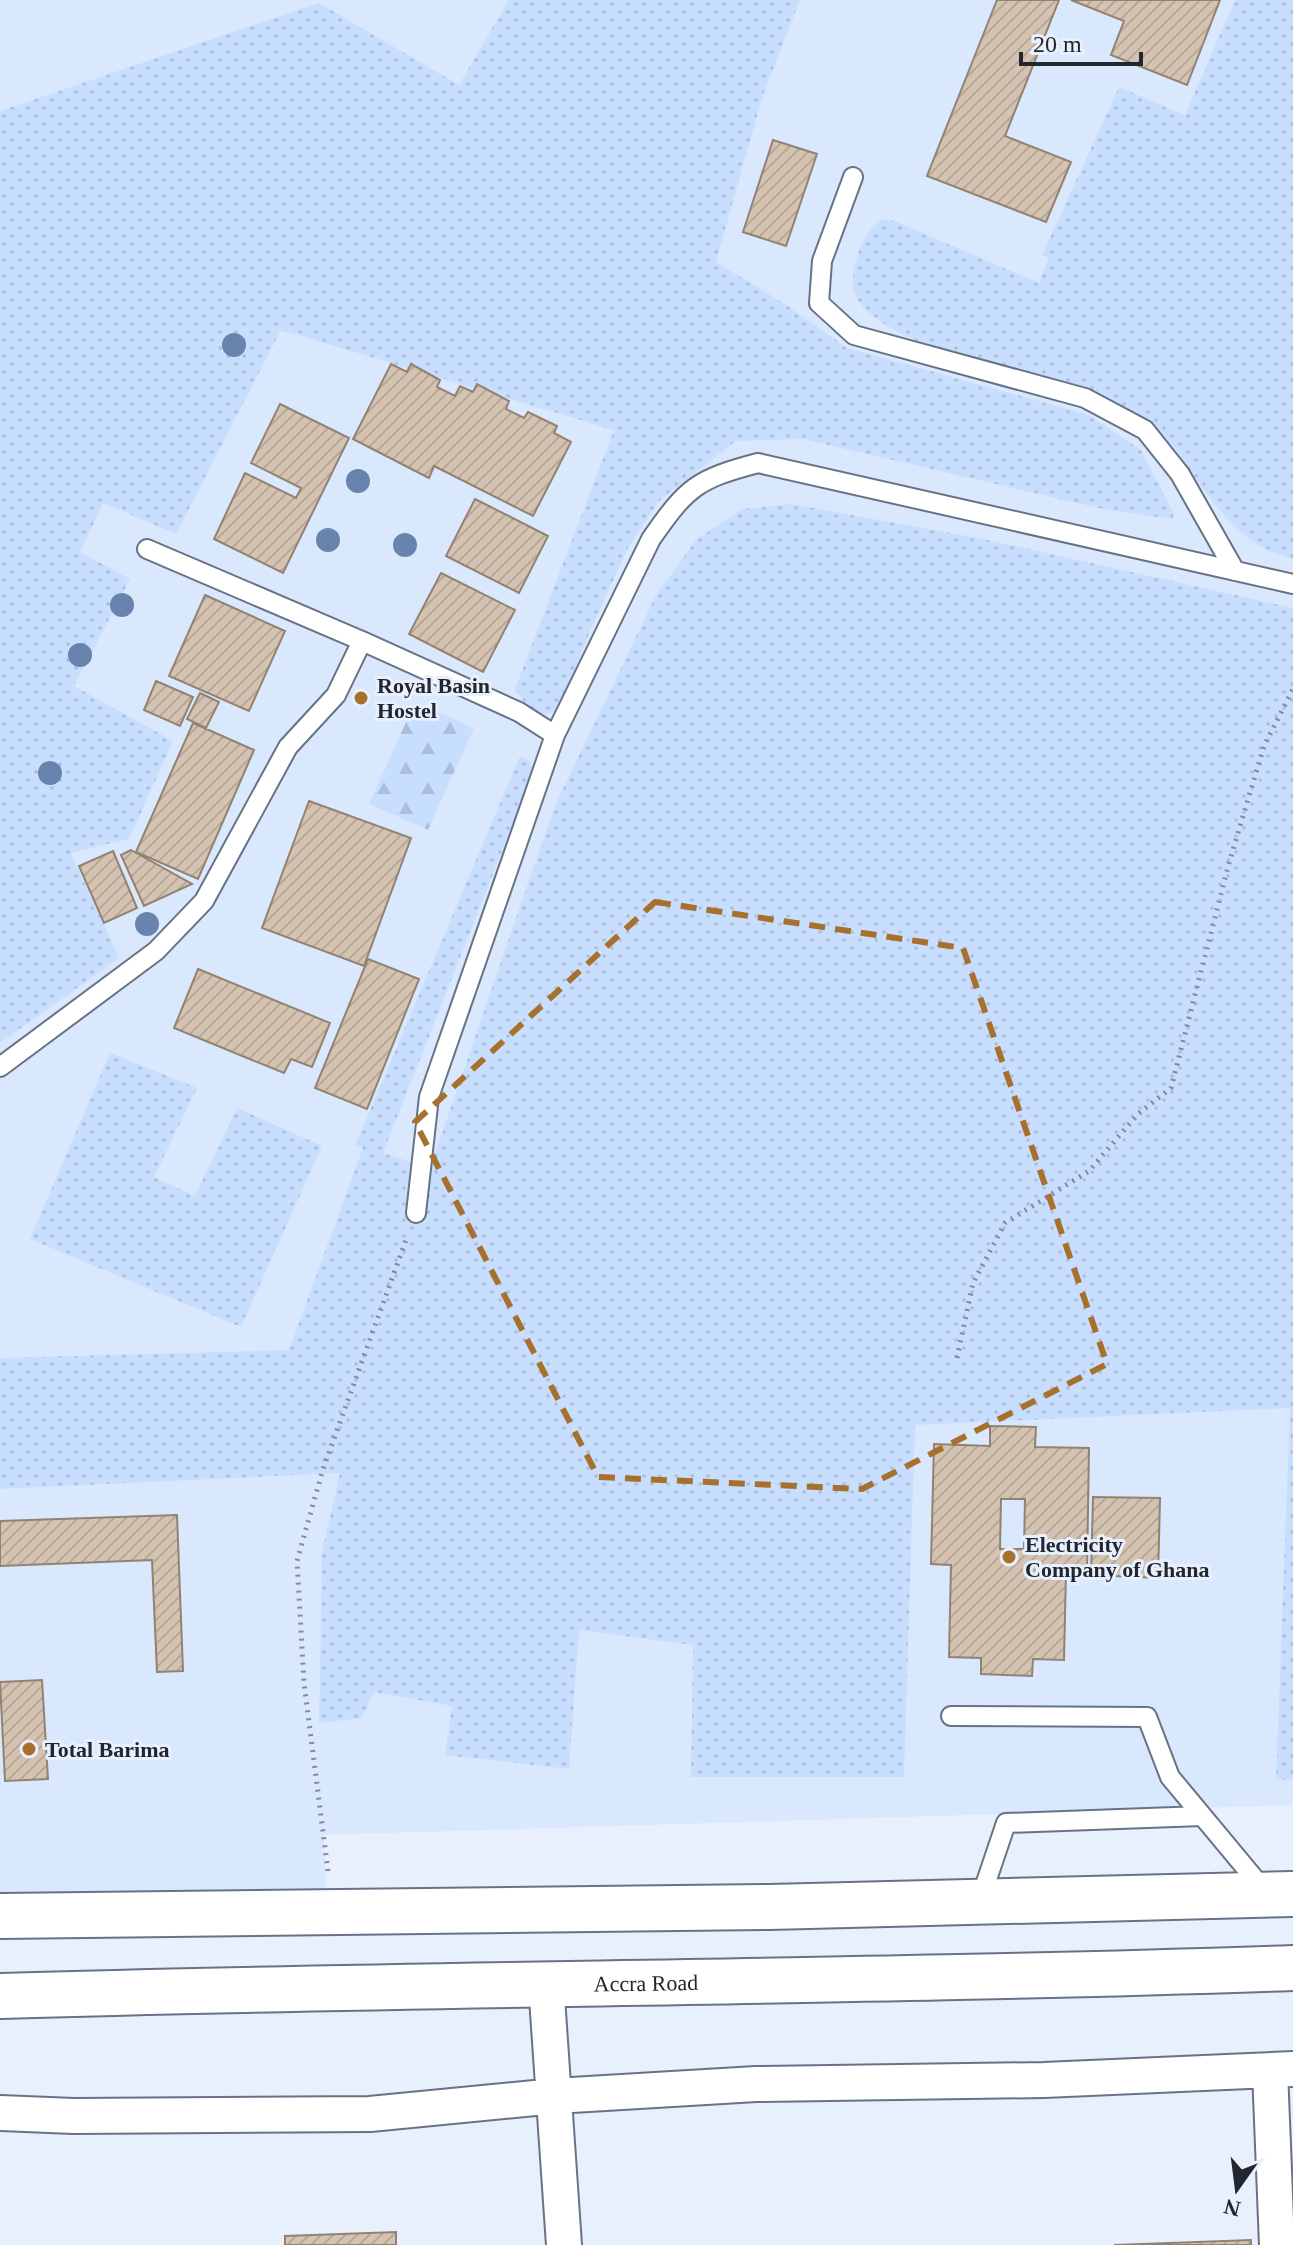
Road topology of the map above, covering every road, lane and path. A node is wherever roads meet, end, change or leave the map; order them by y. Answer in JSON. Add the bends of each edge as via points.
{"nodes":[{"id":1,"x":853,"y":177,"type":"dead end"},
{"id":2,"x":147,"y":549,"type":"dead end"},
{"id":3,"x":1235,"y":571,"type":"junction"},
{"id":4,"x":1293,"y":584,"type":"edge"},
{"id":5,"x":362,"y":641,"type":"junction"},
{"id":6,"x":1293,"y":689,"type":"edge"},
{"id":7,"x":555,"y":735,"type":"junction"},
{"id":8,"x":0,"y":1067,"type":"edge"},
{"id":9,"x":416,"y":1213,"type":"joint"},
{"id":10,"x":957,"y":1358,"type":"dead end"},
{"id":11,"x":951,"y":1716,"type":"dead end"},
{"id":12,"x":1202,"y":1816,"type":"junction"},
{"id":13,"x":1281,"y":1895,"type":"edge"},
{"id":14,"x":979,"y":1903,"type":"junction"},
{"id":15,"x":333,"y":1913,"type":"junction"},
{"id":16,"x":0,"y":1916,"type":"edge"},
{"id":17,"x":1293,"y":1968,"type":"edge"},
{"id":18,"x":546,"y":1983,"type":"junction"},
{"id":19,"x":0,"y":1996,"type":"edge"},
{"id":20,"x":1282,"y":2070,"type":"edge"},
{"id":21,"x":555,"y":2096,"type":"junction"},
{"id":22,"x":0,"y":2113,"type":"edge"},
{"id":23,"x":564,"y":2245,"type":"edge"},
{"id":24,"x":1277,"y":2245,"type":"edge"}],
"edges":[{"from":1,"to":3,"type":"lane","via":[[822,261],[819,303],[854,335],[1085,398],[1145,430],[1180,474]]},
{"from":2,"to":5,"type":"lane"},
{"from":3,"to":4,"type":"lane"},
{"from":3,"to":7,"type":"lane","via":[[758,463],[694,485],[672,509],[651,539]]},
{"from":5,"to":7,"type":"lane","via":[[519,712]]},
{"from":5,"to":8,"type":"lane","via":[[336,695],[288,747],[204,901],[156,951]]},
{"from":6,"to":10,"type":"path","via":[[1264,746],[1171,1088],[1138,1114],[1089,1171],[1005,1223],[973,1283]]},
{"from":7,"to":9,"type":"lane","via":[[429,1097]]},
{"from":9,"to":15,"type":"path","via":[[323,1469],[297,1561],[304,1683]]},
{"from":11,"to":12,"type":"lane","via":[[1147,1717],[1170,1777]]},
{"from":12,"to":13,"type":"lane"},
{"from":12,"to":14,"type":"lane","via":[[1006,1823]]},
{"from":13,"to":14,"type":"highway"},
{"from":14,"to":15,"type":"highway"},
{"from":15,"to":16,"type":"highway"},
{"from":17,"to":18,"type":"highway","name":"Accra Road"},
{"from":18,"to":19,"type":"highway","name":"Accra Road"},
{"from":18,"to":21,"type":"street"},
{"from":20,"to":21,"type":"street","via":[[756,2084]]},
{"from":20,"to":24,"type":"street"},
{"from":21,"to":22,"type":"street","via":[[370,2114]]},
{"from":21,"to":23,"type":"street"}]}
